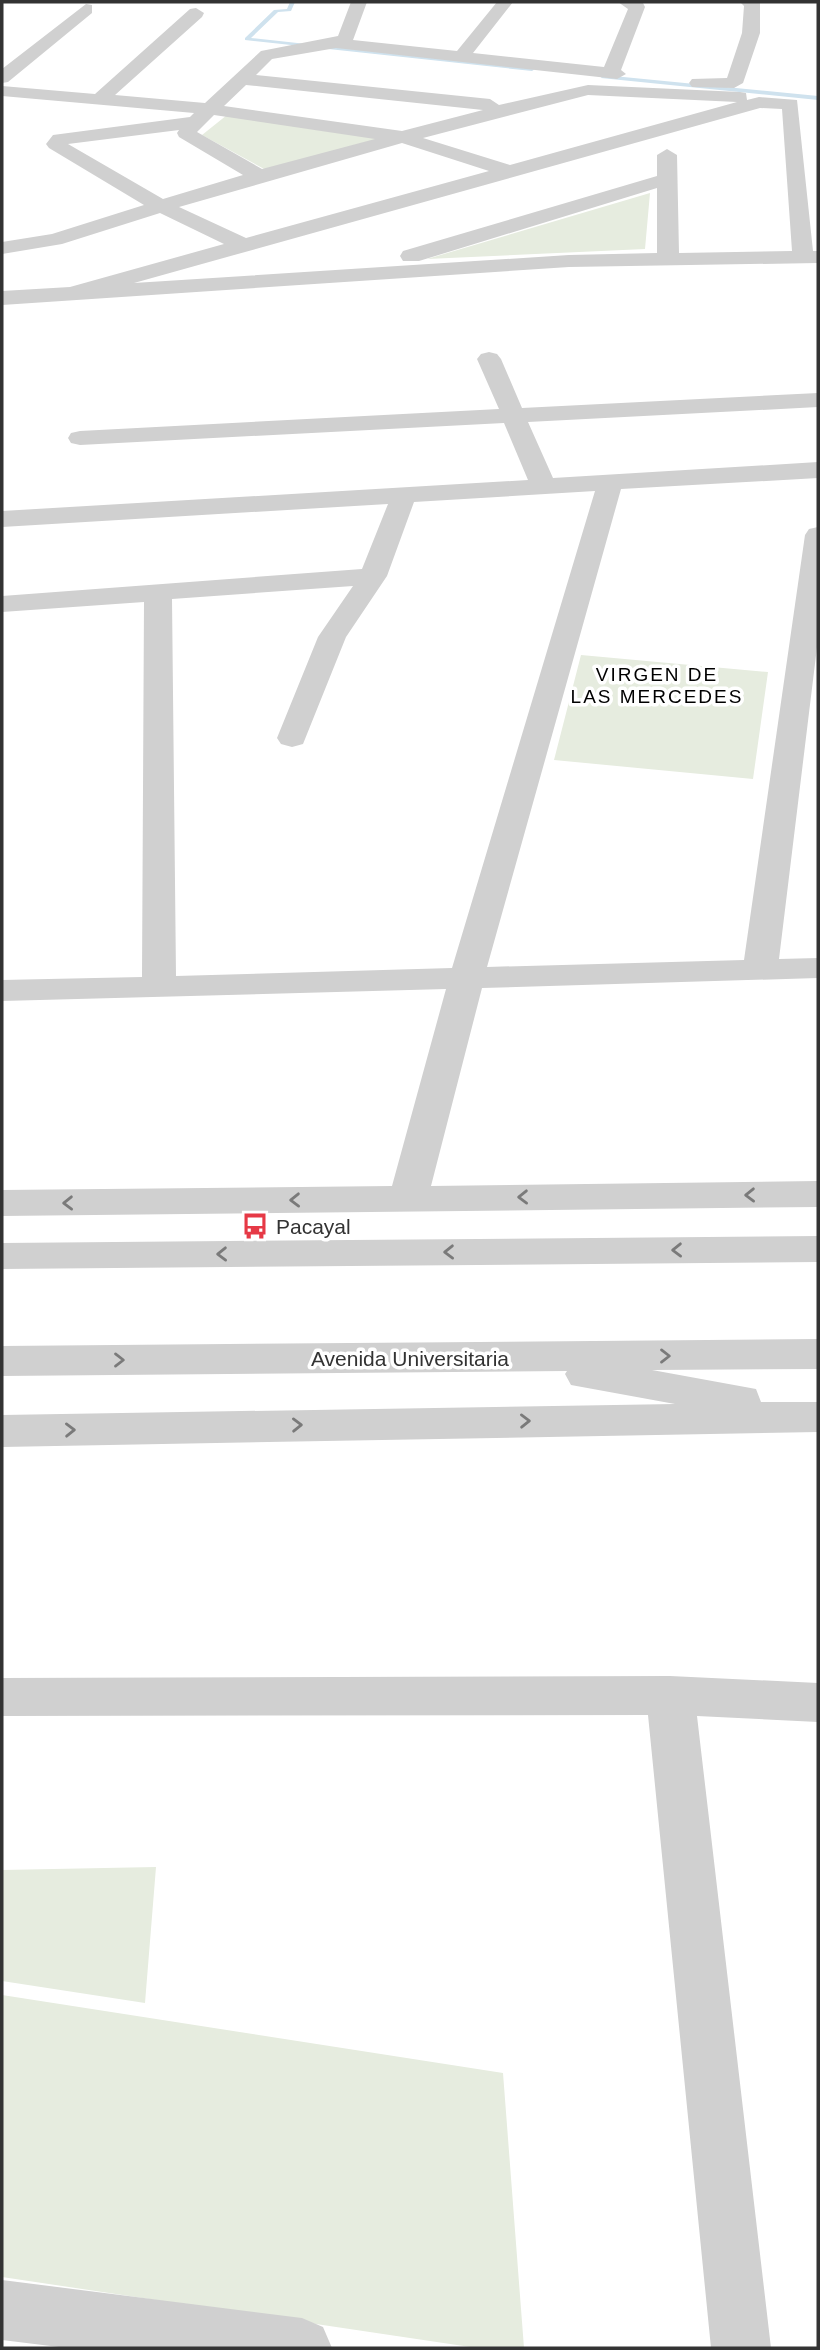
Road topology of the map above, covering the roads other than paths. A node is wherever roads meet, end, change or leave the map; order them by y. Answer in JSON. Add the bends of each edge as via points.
{"nodes":[{"id":1,"x":359,"y":2,"type":"edge"},
{"id":2,"x":505,"y":2,"type":"edge"},
{"id":3,"x":626,"y":2,"type":"edge"},
{"id":4,"x":748,"y":2,"type":"edge"},
{"id":5,"x":86,"y":9,"type":"dead end"},
{"id":6,"x":196,"y":13,"type":"dead end"},
{"id":7,"x":335,"y":43,"type":"junction"},
{"id":8,"x":462,"y":56,"type":"junction"},
{"id":9,"x":611,"y":73,"type":"junction"},
{"id":10,"x":2,"y":78,"type":"edge"},
{"id":11,"x":242,"y":79,"type":"junction"},
{"id":12,"x":734,"y":89,"type":"junction"},
{"id":13,"x":2,"y":91,"type":"edge"},
{"id":14,"x":100,"y":99,"type":"junction"},
{"id":15,"x":759,"y":102,"type":"junction"},
{"id":16,"x":510,"y":108,"type":"junction"},
{"id":17,"x":202,"y":115,"type":"junction"},
{"id":18,"x":667,"y":126,"type":"junction"},
{"id":19,"x":402,"y":137,"type":"junction"},
{"id":20,"x":508,"y":171,"type":"junction"},
{"id":21,"x":259,"y":176,"type":"junction"},
{"id":22,"x":667,"y":179,"type":"junction"},
{"id":23,"x":159,"y":206,"type":"junction"},
{"id":24,"x":243,"y":246,"type":"junction"},
{"id":25,"x":2,"y":248,"type":"edge"},
{"id":26,"x":668,"y":257,"type":"junction"},
{"id":27,"x":810,"y":257,"type":"edge"},
{"id":28,"x":347,"y":276,"type":"junction"},
{"id":29,"x":73,"y":293,"type":"junction"},
{"id":30,"x":2,"y":298,"type":"edge"},
{"id":31,"x":489,"y":359,"type":"dead end"},
{"id":32,"x":818,"y":400,"type":"edge"},
{"id":33,"x":516,"y":415,"type":"junction"},
{"id":34,"x":80,"y":438,"type":"dead end"},
{"id":35,"x":818,"y":470,"type":"edge"},
{"id":36,"x":610,"y":483,"type":"junction"},
{"id":37,"x":544,"y":487,"type":"junction"},
{"id":38,"x":404,"y":495,"type":"junction"},
{"id":39,"x":2,"y":519,"type":"edge"},
{"id":40,"x":818,"y":536,"type":"edge"},
{"id":41,"x":373,"y":576,"type":"junction"},
{"id":42,"x":816,"y":578,"type":"edge"},
{"id":43,"x":158,"y":594,"type":"junction"},
{"id":44,"x":2,"y":604,"type":"edge"},
{"id":45,"x":292,"y":738,"type":"dead end"},
{"id":46,"x":818,"y":968,"type":"edge"},
{"id":47,"x":760,"y":970,"type":"junction"},
{"id":48,"x":467,"y":977,"type":"junction"},
{"id":49,"x":159,"y":985,"type":"junction"},
{"id":50,"x":2,"y":991,"type":"edge"},
{"id":51,"x":818,"y":1194,"type":"edge"},
{"id":52,"x":408,"y":1198,"type":"junction"},
{"id":53,"x":2,"y":1203,"type":"edge"},
{"id":54,"x":818,"y":1249,"type":"edge"},
{"id":55,"x":2,"y":1256,"type":"edge"},
{"id":56,"x":818,"y":1353,"type":"edge"},
{"id":57,"x":480,"y":1357,"type":"junction"},
{"id":58,"x":2,"y":1361,"type":"edge"},
{"id":59,"x":818,"y":1415,"type":"edge"},
{"id":60,"x":2,"y":1431,"type":"edge"},
{"id":61,"x":670,"y":1695,"type":"junction"},
{"id":62,"x":2,"y":1697,"type":"edge"},
{"id":63,"x":818,"y":1702,"type":"edge"},
{"id":64,"x":2,"y":2310,"type":"edge"},
{"id":65,"x":302,"y":2348,"type":"edge"},
{"id":66,"x":741,"y":2348,"type":"edge"}],
"edges":[{"from":1,"to":7,"type":"street","via":[[345,39]]},
{"from":2,"to":8,"type":"street"},
{"from":3,"to":9,"type":"street","via":[[637,7]]},
{"from":4,"to":12,"type":"street","via":[[752,3],[751,33]]},
{"from":5,"to":10,"type":"street"},
{"from":6,"to":14,"type":"street"},
{"from":7,"to":8,"type":"street"},
{"from":7,"to":11,"type":"street","via":[[272,53]]},
{"from":8,"to":9,"type":"street"},
{"from":9,"to":12,"type":"street"},
{"from":11,"to":16,"type":"street"},
{"from":11,"to":17,"type":"street"},
{"from":12,"to":15,"type":"street"},
{"from":12,"to":16,"type":"street","via":[[588,90]]},
{"from":13,"to":14,"type":"street"},
{"from":14,"to":17,"type":"street"},
{"from":15,"to":18,"type":"street"},
{"from":15,"to":27,"type":"street","via":[[791,104]]},
{"from":16,"to":19,"type":"street"},
{"from":17,"to":19,"type":"street"},
{"from":17,"to":21,"type":"street","via":[[186,134]]},
{"from":17,"to":23,"type":"street","via":[[60,139],[56,144]]},
{"from":18,"to":20,"type":"street"},
{"from":18,"to":22,"type":"street"},
{"from":19,"to":20,"type":"street"},
{"from":19,"to":21,"type":"street"},
{"from":20,"to":24,"type":"street"},
{"from":21,"to":23,"type":"street"},
{"from":22,"to":26,"type":"street"},
{"from":22,"to":28,"type":"street"},
{"from":23,"to":24,"type":"street"},
{"from":23,"to":25,"type":"street","via":[[55,240]]},
{"from":24,"to":29,"type":"street"},
{"from":26,"to":27,"type":"street"},
{"from":26,"to":28,"type":"street"},
{"from":28,"to":29,"type":"street"},
{"from":29,"to":30,"type":"street"},
{"from":31,"to":33,"type":"street"},
{"from":32,"to":33,"type":"street"},
{"from":33,"to":34,"type":"street"},
{"from":33,"to":37,"type":"street"},
{"from":35,"to":36,"type":"street"},
{"from":36,"to":37,"type":"street"},
{"from":36,"to":48,"type":"street"},
{"from":37,"to":38,"type":"street"},
{"from":38,"to":39,"type":"street"},
{"from":38,"to":41,"type":"street"},
{"from":40,"to":42,"type":"street"},
{"from":41,"to":43,"type":"street"},
{"from":41,"to":45,"type":"street","via":[[332,638]]},
{"from":42,"to":47,"type":"street"},
{"from":43,"to":44,"type":"street"},
{"from":43,"to":49,"type":"street"},
{"from":46,"to":47,"type":"street"},
{"from":47,"to":48,"type":"street"},
{"from":48,"to":49,"type":"street"},
{"from":48,"to":52,"type":"street"},
{"from":49,"to":50,"type":"street"},
{"from":51,"to":52,"type":"street","one_way":true},
{"from":52,"to":53,"type":"street","one_way":true},
{"from":54,"to":55,"type":"street","one_way":true},
{"from":57,"to":56,"type":"street","name":"Avenida Universitaria","one_way":true},
{"from":58,"to":57,"type":"street","name":"Avenida Universitaria","one_way":true},
{"from":57,"to":59,"type":"street"},
{"from":60,"to":59,"type":"street","one_way":true},
{"from":61,"to":62,"type":"street"},
{"from":61,"to":63,"type":"street"},
{"from":61,"to":66,"type":"street"},
{"from":64,"to":65,"type":"street"}]}
